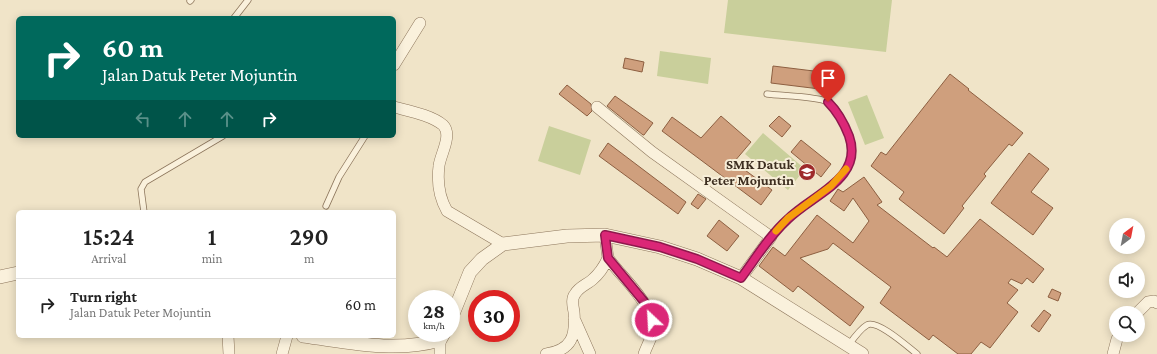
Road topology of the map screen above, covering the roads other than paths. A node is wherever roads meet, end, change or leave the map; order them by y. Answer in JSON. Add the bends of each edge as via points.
{"nodes":[{"id":1,"x":248,"y":0,"type":"edge"},
{"id":2,"x":236,"y":16,"type":"edge"},
{"id":3,"x":420,"y":24,"type":"dead end"},
{"id":4,"x":396,"y":62,"type":"edge"},
{"id":5,"x":768,"y":94,"type":"dead end"},
{"id":6,"x":597,"y":106,"type":"dead end"},
{"id":7,"x":396,"y":108,"type":"edge"},
{"id":8,"x":220,"y":138,"type":"edge"},
{"id":9,"x":364,"y":138,"type":"edge"},
{"id":10,"x":326,"y":206,"type":"dead end"},
{"id":11,"x":144,"y":210,"type":"edge"},
{"id":12,"x":605,"y":235,"type":"junction"},
{"id":13,"x":771,"y":237,"type":"junction"},
{"id":14,"x":503,"y":244,"type":"junction"},
{"id":15,"x":608,"y":258,"type":"junction"},
{"id":16,"x":16,"y":274,"type":"edge"},
{"id":17,"x":0,"y":278,"type":"edge"},
{"id":18,"x":741,"y":278,"type":"junction"},
{"id":19,"x":460,"y":297,"type":"edge"},
{"id":20,"x":1157,"y":303,"type":"edge"},
{"id":21,"x":1144,"y":306,"type":"edge"},
{"id":22,"x":574,"y":317,"type":"junction"},
{"id":23,"x":228,"y":338,"type":"edge"},
{"id":24,"x":286,"y":338,"type":"edge"},
{"id":25,"x":318,"y":338,"type":"edge"},
{"id":26,"x":1116,"y":342,"type":"edge"},
{"id":27,"x":441,"y":344,"type":"edge"},
{"id":28,"x":848,"y":346,"type":"junction"},
{"id":29,"x":566,"y":351,"type":"edge"},
{"id":30,"x":282,"y":352,"type":"edge"},
{"id":31,"x":229,"y":354,"type":"edge"},
{"id":32,"x":546,"y":354,"type":"edge"},
{"id":33,"x":590,"y":354,"type":"edge"},
{"id":34,"x":644,"y":354,"type":"edge"},
{"id":35,"x":862,"y":354,"type":"edge"},
{"id":36,"x":917,"y":354,"type":"edge"},
{"id":37,"x":1113,"y":354,"type":"edge"}],
"edges":[{"from":1,"to":2,"type":"lane"},
{"from":3,"to":4,"type":"street"},
{"from":5,"to":13,"type":"lane","via":[[828,102],[844,124],[853,148],[843,175],[788,218]]},
{"from":6,"to":13,"type":"street","via":[[652,152]]},
{"from":7,"to":14,"type":"street","via":[[444,126],[448,134],[438,169],[439,188],[444,205],[447,211]]},
{"from":8,"to":11,"type":"lane","via":[[145,182],[141,189]]},
{"from":9,"to":10,"type":"lane","via":[[339,177]]},
{"from":12,"to":14,"type":"street","via":[[567,236]]},
{"from":12,"to":15,"type":"street"},
{"from":12,"to":18,"type":"street","via":[[660,247],[697,259]]},
{"from":13,"to":18,"type":"street"},
{"from":14,"to":19,"type":"street","via":[[482,259],[470,272]]},
{"from":15,"to":22,"type":"street","via":[[598,275],[575,294]]},
{"from":15,"to":34,"type":"street","via":[[646,304],[650,315],[651,336]]},
{"from":16,"to":17,"type":"street"},
{"from":18,"to":28,"type":"street"},
{"from":20,"to":21,"type":"street","via":[[1148,302]]},
{"from":22,"to":29,"type":"street","via":[[572,338]]},
{"from":22,"to":33,"type":"street"},
{"from":23,"to":31,"type":"street"},
{"from":24,"to":30,"type":"street"},
{"from":25,"to":27,"type":"street","via":[[382,347]]},
{"from":26,"to":37,"type":"street"},
{"from":28,"to":35,"type":"street"},
{"from":28,"to":36,"type":"lane","via":[[867,325],[874,324]]},
{"from":29,"to":32,"type":"street"}]}
